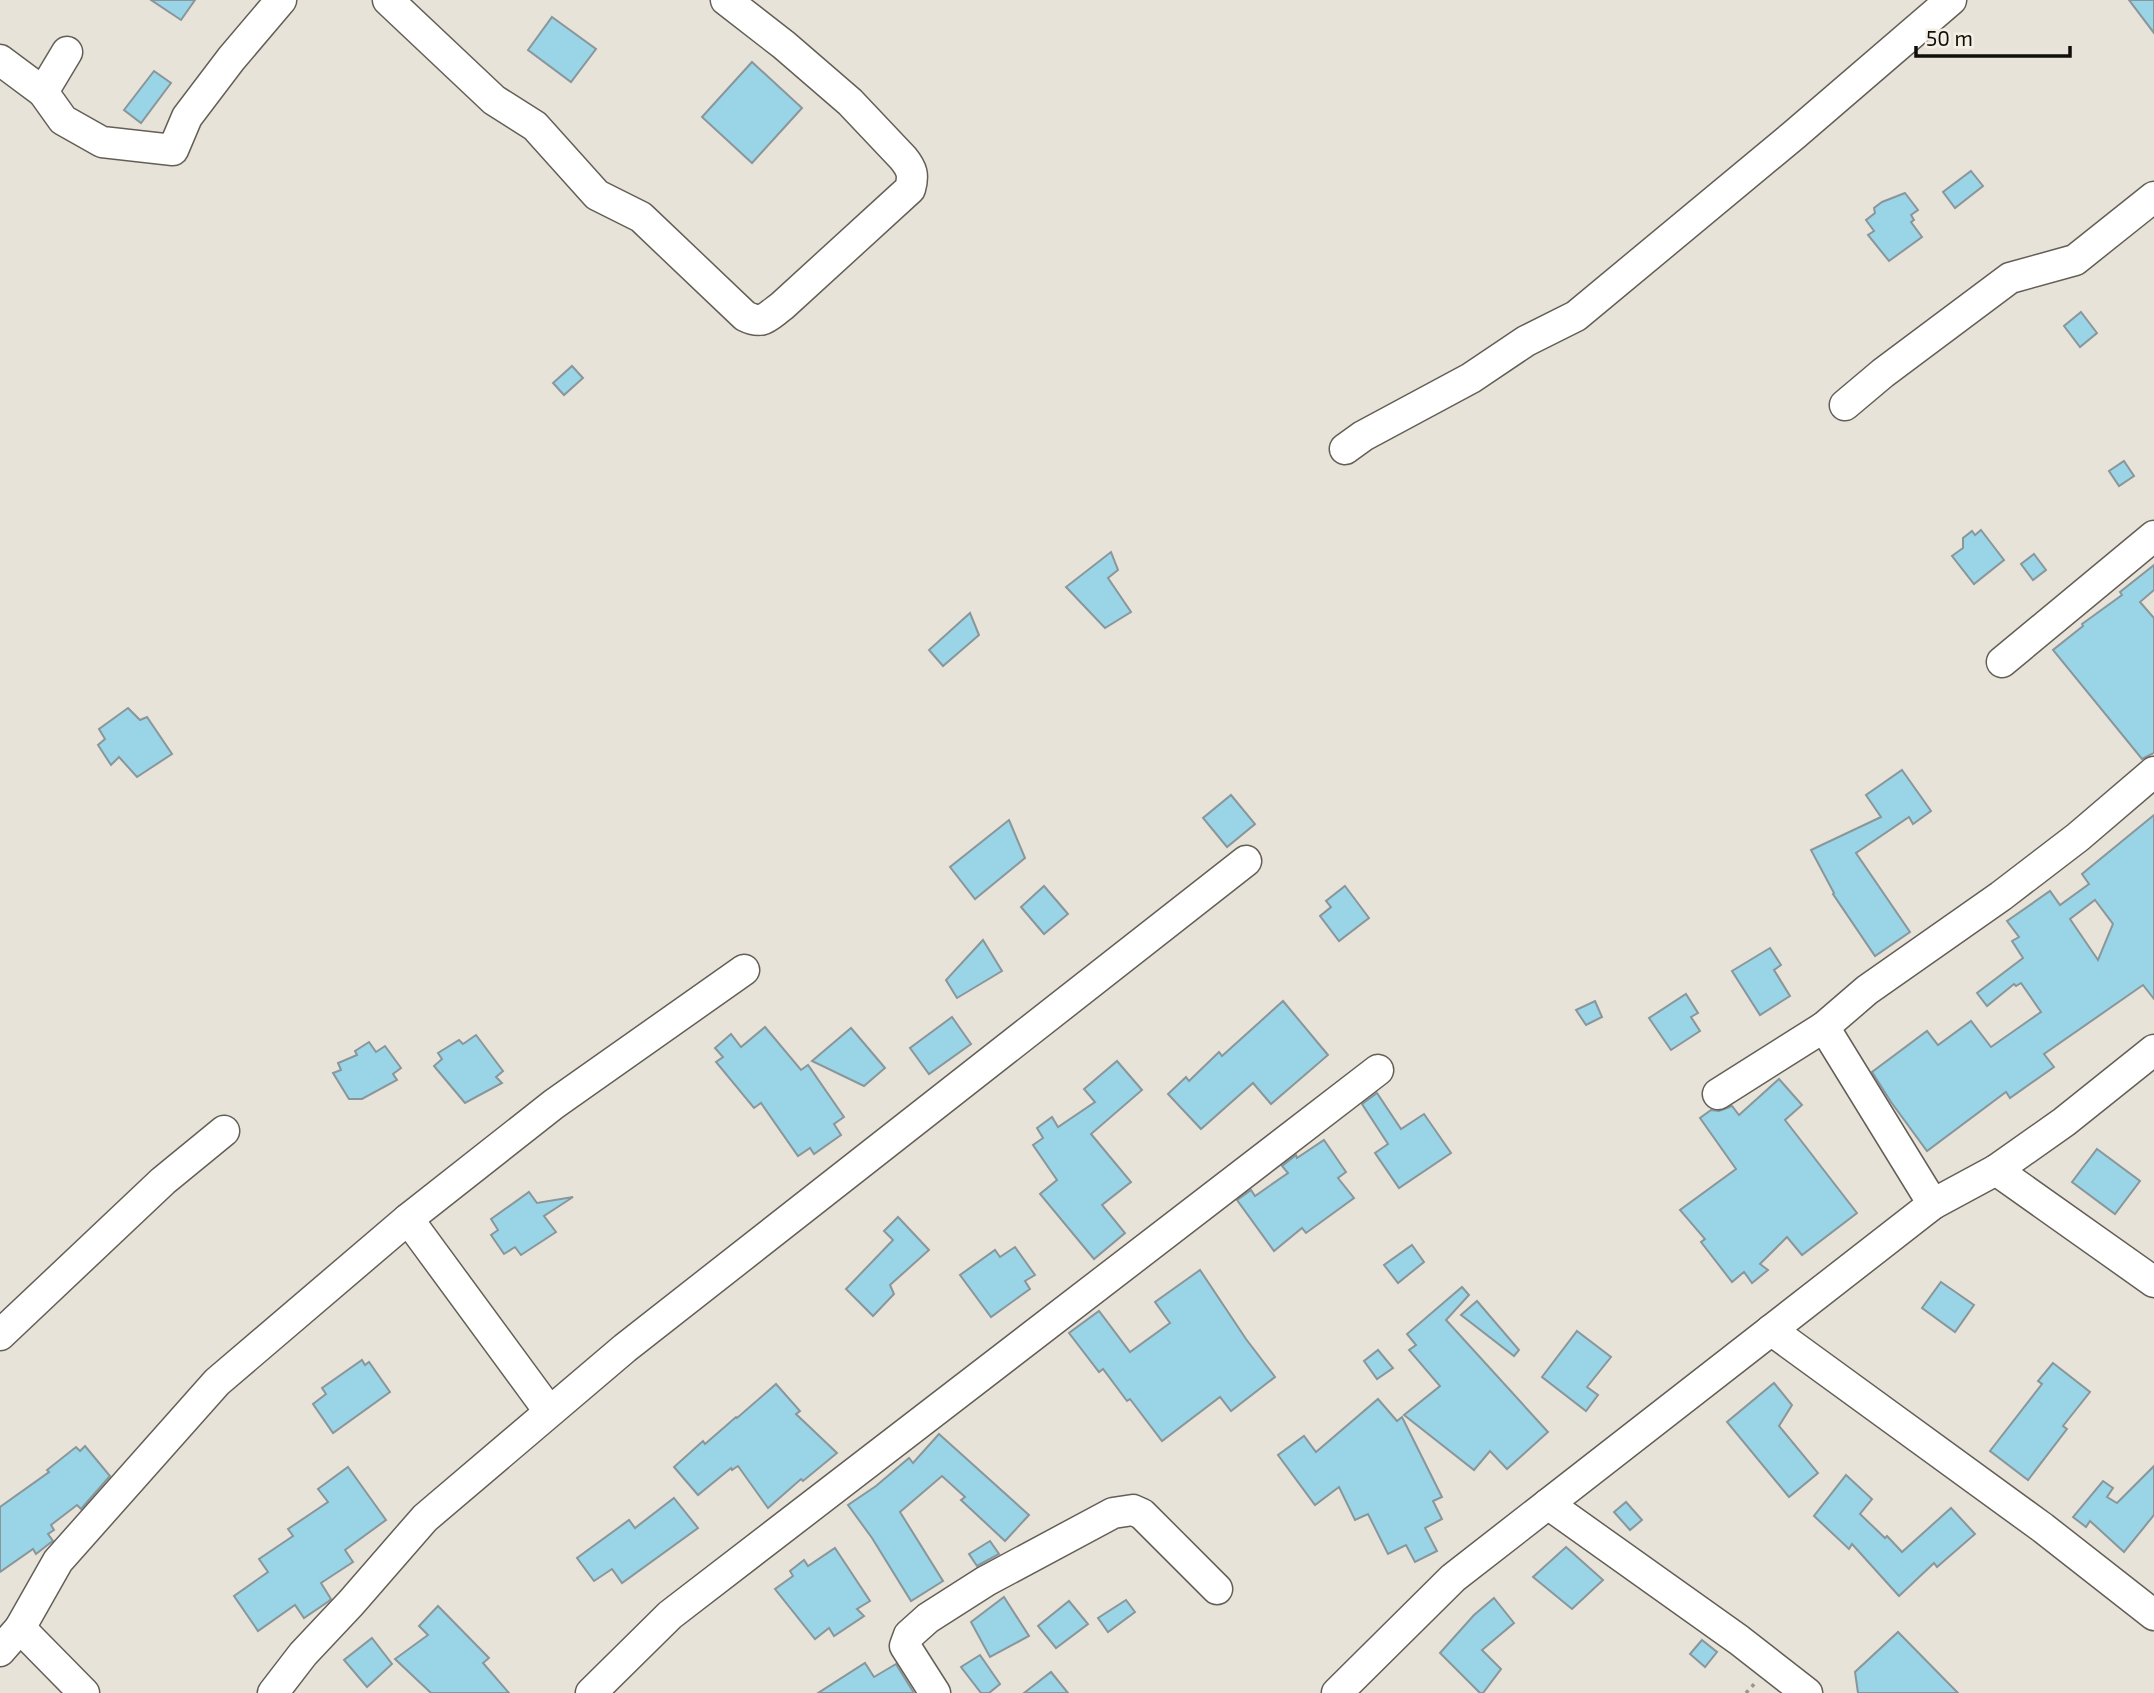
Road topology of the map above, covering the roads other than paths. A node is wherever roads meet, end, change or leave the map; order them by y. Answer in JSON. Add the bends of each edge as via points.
{"nodes":[{"id":1,"x":281,"y":0,"type":"edge"},
{"id":2,"x":388,"y":0,"type":"edge"},
{"id":3,"x":726,"y":0,"type":"edge"},
{"id":4,"x":1951,"y":0,"type":"edge"},
{"id":5,"x":67,"y":52,"type":"dead end"},
{"id":6,"x":0,"y":60,"type":"edge"},
{"id":7,"x":43,"y":92,"type":"junction"},
{"id":8,"x":2154,"y":197,"type":"edge"},
{"id":9,"x":1845,"y":405,"type":"dead end"},
{"id":10,"x":1345,"y":449,"type":"dead end"},
{"id":11,"x":2154,"y":536,"type":"edge"},
{"id":12,"x":2002,"y":662,"type":"dead end"},
{"id":13,"x":2154,"y":772,"type":"edge"},
{"id":14,"x":1246,"y":860,"type":"dead end"},
{"id":15,"x":744,"y":970,"type":"dead end"},
{"id":16,"x":1824,"y":1027,"type":"junction"},
{"id":17,"x":2154,"y":1049,"type":"edge"},
{"id":18,"x":1378,"y":1070,"type":"dead end"},
{"id":19,"x":1718,"y":1094,"type":"dead end"},
{"id":20,"x":224,"y":1131,"type":"dead end"},
{"id":21,"x":1996,"y":1170,"type":"junction"},
{"id":22,"x":1933,"y":1204,"type":"junction"},
{"id":23,"x":408,"y":1219,"type":"junction"},
{"id":24,"x":2154,"y":1282,"type":"edge"},
{"id":25,"x":1771,"y":1330,"type":"junction"},
{"id":26,"x":0,"y":1335,"type":"edge"},
{"id":27,"x":549,"y":1411,"type":"junction"},
{"id":28,"x":1548,"y":1504,"type":"junction"},
{"id":29,"x":1217,"y":1589,"type":"dead end"},
{"id":30,"x":2154,"y":1615,"type":"edge"},
{"id":31,"x":20,"y":1628,"type":"junction"},
{"id":32,"x":0,"y":1651,"type":"edge"},
{"id":33,"x":84,"y":1693,"type":"edge"},
{"id":34,"x":273,"y":1693,"type":"edge"},
{"id":35,"x":591,"y":1693,"type":"edge"},
{"id":36,"x":935,"y":1693,"type":"edge"},
{"id":37,"x":1337,"y":1693,"type":"edge"},
{"id":38,"x":1807,"y":1693,"type":"edge"}],
"edges":[{"from":1,"to":7,"type":"street","via":[[187,117],[173,150],[102,142],[63,120]]},
{"from":2,"to":3,"type":"street","via":[[494,100],[535,126],[597,195],[641,217],[756,321],[782,306],[911,189],[913,174],[850,102]]},
{"from":4,"to":10,"type":"street","via":[[1576,316]]},
{"from":5,"to":7,"type":"street"},
{"from":6,"to":7,"type":"street"},
{"from":8,"to":9,"type":"street","via":[[2075,260],[2010,278]]},
{"from":11,"to":12,"type":"street"},
{"from":13,"to":16,"type":"street","via":[[2067,845],[1867,990]]},
{"from":14,"to":27,"type":"street"},
{"from":15,"to":23,"type":"street","via":[[554,1104]]},
{"from":16,"to":19,"type":"street"},
{"from":16,"to":22,"type":"street"},
{"from":17,"to":21,"type":"street"},
{"from":18,"to":35,"type":"street","via":[[670,1615]]},
{"from":20,"to":26,"type":"street","via":[[163,1181]]},
{"from":21,"to":22,"type":"street"},
{"from":21,"to":24,"type":"street"},
{"from":22,"to":25,"type":"street"},
{"from":23,"to":27,"type":"street"},
{"from":23,"to":31,"type":"street","via":[[217,1382],[58,1561]]},
{"from":25,"to":28,"type":"street"},
{"from":25,"to":30,"type":"street","via":[[2043,1528]]},
{"from":27,"to":34,"type":"street","via":[[425,1518]]},
{"from":28,"to":37,"type":"street","via":[[1453,1578]]},
{"from":28,"to":38,"type":"street"},
{"from":29,"to":36,"type":"street","via":[[1142,1514],[1133,1510],[1114,1513],[986,1581],[909,1635],[905,1646]]},
{"from":31,"to":32,"type":"street"},
{"from":31,"to":33,"type":"street"}]}
